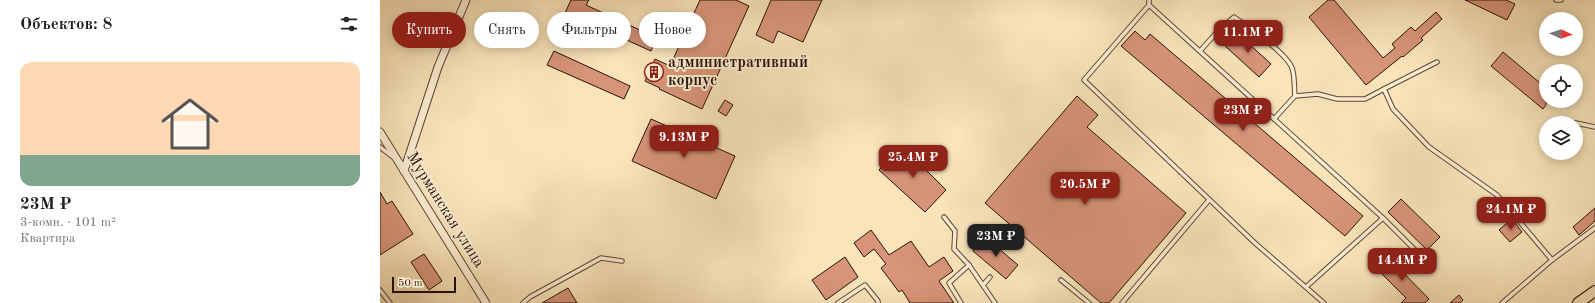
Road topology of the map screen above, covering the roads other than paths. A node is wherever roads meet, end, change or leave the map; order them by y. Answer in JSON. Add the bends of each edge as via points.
{"nodes":[{"id":1,"x":466,"y":0,"type":"edge"},
{"id":2,"x":1556,"y":0,"type":"edge"},
{"id":3,"x":1561,"y":0,"type":"edge"},
{"id":4,"x":1149,"y":2,"type":"edge"},
{"id":5,"x":1200,"y":51,"type":"junction"},
{"id":6,"x":1437,"y":62,"type":"dead end"},
{"id":7,"x":1384,"y":89,"type":"junction"},
{"id":8,"x":1295,"y":96,"type":"junction"},
{"id":9,"x":1274,"y":119,"type":"junction"},
{"id":10,"x":1583,"y":125,"type":"edge"},
{"id":11,"x":1595,"y":127,"type":"edge"},
{"id":12,"x":380,"y":132,"type":"edge"},
{"id":13,"x":380,"y":147,"type":"edge"},
{"id":14,"x":396,"y":158,"type":"junction"},
{"id":15,"x":404,"y":171,"type":"junction"},
{"id":16,"x":1209,"y":200,"type":"junction"},
{"id":17,"x":944,"y":217,"type":"dead end"},
{"id":18,"x":1383,"y":218,"type":"junction"},
{"id":19,"x":1595,"y":228,"type":"edge"},
{"id":20,"x":1420,"y":256,"type":"dead end"},
{"id":21,"x":1552,"y":260,"type":"junction"},
{"id":22,"x":622,"y":261,"type":"dead end"},
{"id":23,"x":969,"y":265,"type":"junction"},
{"id":24,"x":990,"y":277,"type":"dead end"},
{"id":25,"x":1061,"y":280,"type":"dead end"},
{"id":26,"x":982,"y":285,"type":"junction"},
{"id":27,"x":1306,"y":287,"type":"junction"},
{"id":28,"x":380,"y":290,"type":"edge"},
{"id":29,"x":1595,"y":291,"type":"edge"},
{"id":30,"x":390,"y":303,"type":"edge"},
{"id":31,"x":486,"y":303,"type":"edge"},
{"id":32,"x":523,"y":303,"type":"edge"},
{"id":33,"x":838,"y":303,"type":"edge"},
{"id":34,"x":878,"y":303,"type":"edge"},
{"id":35,"x":961,"y":303,"type":"edge"},
{"id":36,"x":995,"y":303,"type":"edge"},
{"id":37,"x":1089,"y":303,"type":"edge"},
{"id":38,"x":1122,"y":303,"type":"edge"},
{"id":39,"x":1324,"y":303,"type":"edge"},
{"id":40,"x":1502,"y":303,"type":"edge"},
{"id":41,"x":1578,"y":303,"type":"edge"}],
"edges":[{"from":1,"to":15,"type":"street","via":[[438,67]]},
{"from":2,"to":3,"type":"lane"},
{"from":4,"to":5,"type":"lane"},
{"from":4,"to":16,"type":"lane","via":[[1084,80]]},
{"from":5,"to":8,"type":"lane","via":[[1234,17],[1252,29],[1292,68]]},
{"from":5,"to":9,"type":"lane"},
{"from":6,"to":7,"type":"lane"},
{"from":7,"to":8,"type":"lane","via":[[1365,99],[1337,99],[1318,94]]},
{"from":7,"to":21,"type":"lane","via":[[1393,109],[1429,147],[1497,195]]},
{"from":8,"to":9,"type":"lane"},
{"from":9,"to":18,"type":"lane"},
{"from":10,"to":11,"type":"lane"},
{"from":12,"to":14,"type":"street","name":"Мурманская улица"},
{"from":13,"to":14,"type":"lane"},
{"from":14,"to":15,"type":"street","name":"Мурманская улица"},
{"from":15,"to":31,"type":"street","name":"Мурманская улица"},
{"from":16,"to":27,"type":"lane"},
{"from":16,"to":38,"type":"lane"},
{"from":17,"to":23,"type":"lane","via":[[955,231],[954,249]]},
{"from":18,"to":20,"type":"lane"},
{"from":18,"to":27,"type":"lane"},
{"from":19,"to":21,"type":"lane"},
{"from":21,"to":40,"type":"lane"},
{"from":22,"to":32,"type":"lane","via":[[601,258]]},
{"from":23,"to":26,"type":"lane"},
{"from":23,"to":35,"type":"lane","via":[[949,283]]},
{"from":24,"to":26,"type":"lane"},
{"from":25,"to":37,"type":"lane"},
{"from":26,"to":36,"type":"lane"},
{"from":27,"to":39,"type":"lane"},
{"from":28,"to":30,"type":"lane"},
{"from":29,"to":41,"type":"main road"},
{"from":33,"to":34,"type":"lane","via":[[865,285]]}]}
